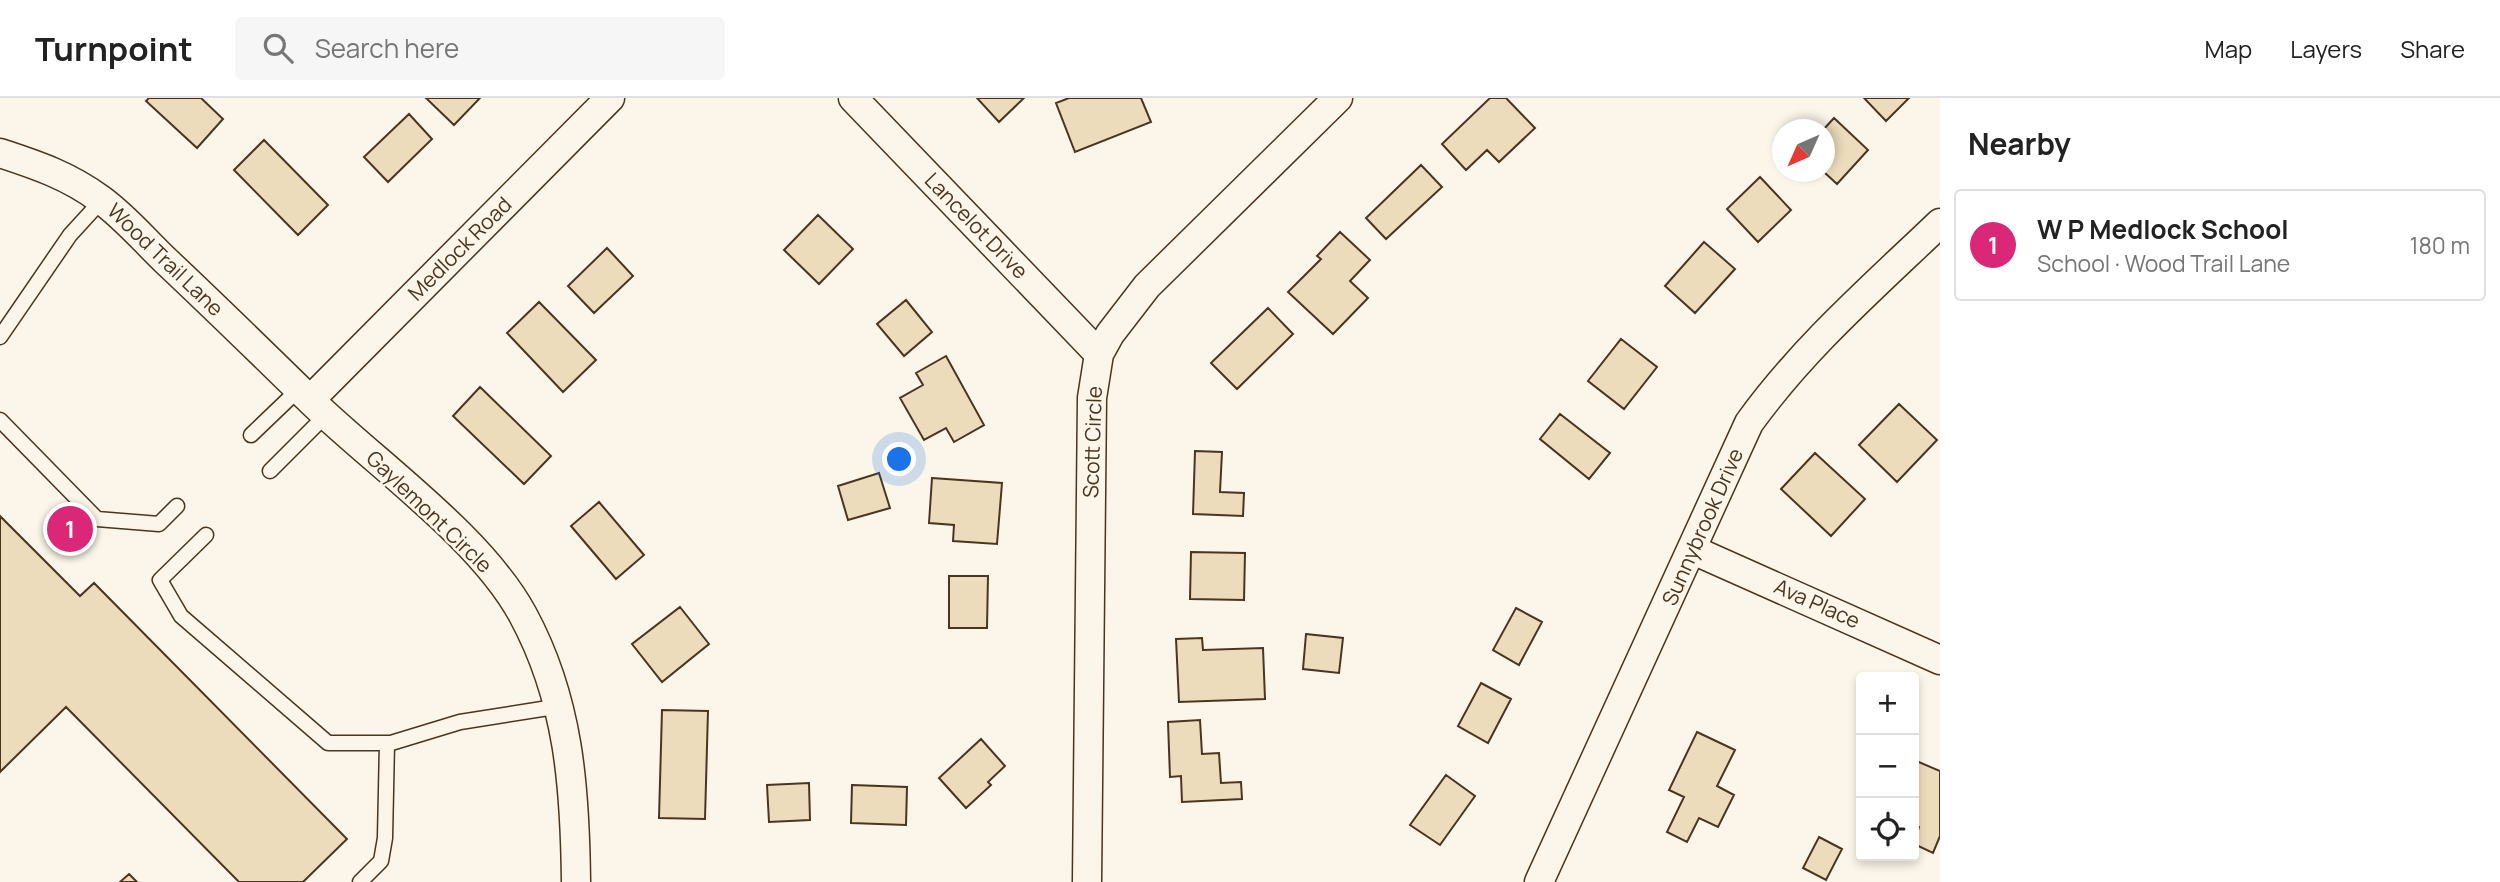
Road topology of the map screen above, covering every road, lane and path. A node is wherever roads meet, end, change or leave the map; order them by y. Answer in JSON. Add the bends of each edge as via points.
{"nodes":[{"id":1,"x":611,"y":98,"type":"edge"},
{"id":2,"x":853,"y":98,"type":"edge"},
{"id":3,"x":1338,"y":98,"type":"edge"},
{"id":4,"x":0,"y":153,"type":"edge"},
{"id":5,"x":102,"y":200,"type":"junction"},
{"id":6,"x":1940,"y":223,"type":"edge"},
{"id":7,"x":0,"y":337,"type":"edge"},
{"id":8,"x":1099,"y":354,"type":"junction"},
{"id":9,"x":312,"y":401,"type":"junction"},
{"id":10,"x":0,"y":420,"type":"edge"},
{"id":11,"x":251,"y":435,"type":"dead end"},
{"id":12,"x":270,"y":471,"type":"dead end"},
{"id":13,"x":177,"y":506,"type":"dead end"},
{"id":14,"x":206,"y":535,"type":"dead end"},
{"id":15,"x":1693,"y":550,"type":"junction"},
{"id":16,"x":1940,"y":660,"type":"edge"},
{"id":17,"x":561,"y":706,"type":"junction"},
{"id":18,"x":387,"y":743,"type":"junction"},
{"id":19,"x":360,"y":882,"type":"edge"},
{"id":20,"x":576,"y":882,"type":"edge"},
{"id":21,"x":1087,"y":882,"type":"edge"},
{"id":22,"x":1539,"y":882,"type":"edge"}],
"edges":[{"from":1,"to":9,"type":"street","name":"Medlock Road"},
{"from":2,"to":8,"type":"street","name":"Lancelot Drive"},
{"from":3,"to":8,"type":"street","name":"Scott Circle","via":[[1147,286]]},
{"from":4,"to":5,"type":"street","name":"Wood Trail Lane","via":[[58,172]]},
{"from":5,"to":7,"type":"lane","via":[[70,235]]},
{"from":5,"to":9,"type":"street","name":"Wood Trail Lane"},
{"from":6,"to":15,"type":"street","name":"Sunnybrook Drive","via":[[1778,383],[1749,423]]},
{"from":8,"to":21,"type":"street","name":"Scott Circle","via":[[1092,398]]},
{"from":9,"to":11,"type":"lane"},
{"from":9,"to":12,"type":"lane"},
{"from":9,"to":17,"type":"street","name":"Gaylemont Circle","via":[[469,545],[501,582],[539,646]]},
{"from":10,"to":13,"type":"lane","via":[[97,519],[159,524]]},
{"from":14,"to":18,"type":"lane","via":[[160,580],[181,616],[328,743]]},
{"from":15,"to":16,"type":"street","name":"Ava Place"},
{"from":15,"to":22,"type":"street","name":"Sunnybrook Drive"},
{"from":17,"to":18,"type":"lane","via":[[460,722]]},
{"from":17,"to":20,"type":"street","name":"Gaylemont Circle","via":[[573,794]]},
{"from":18,"to":19,"type":"lane","via":[[381,861]]}]}
